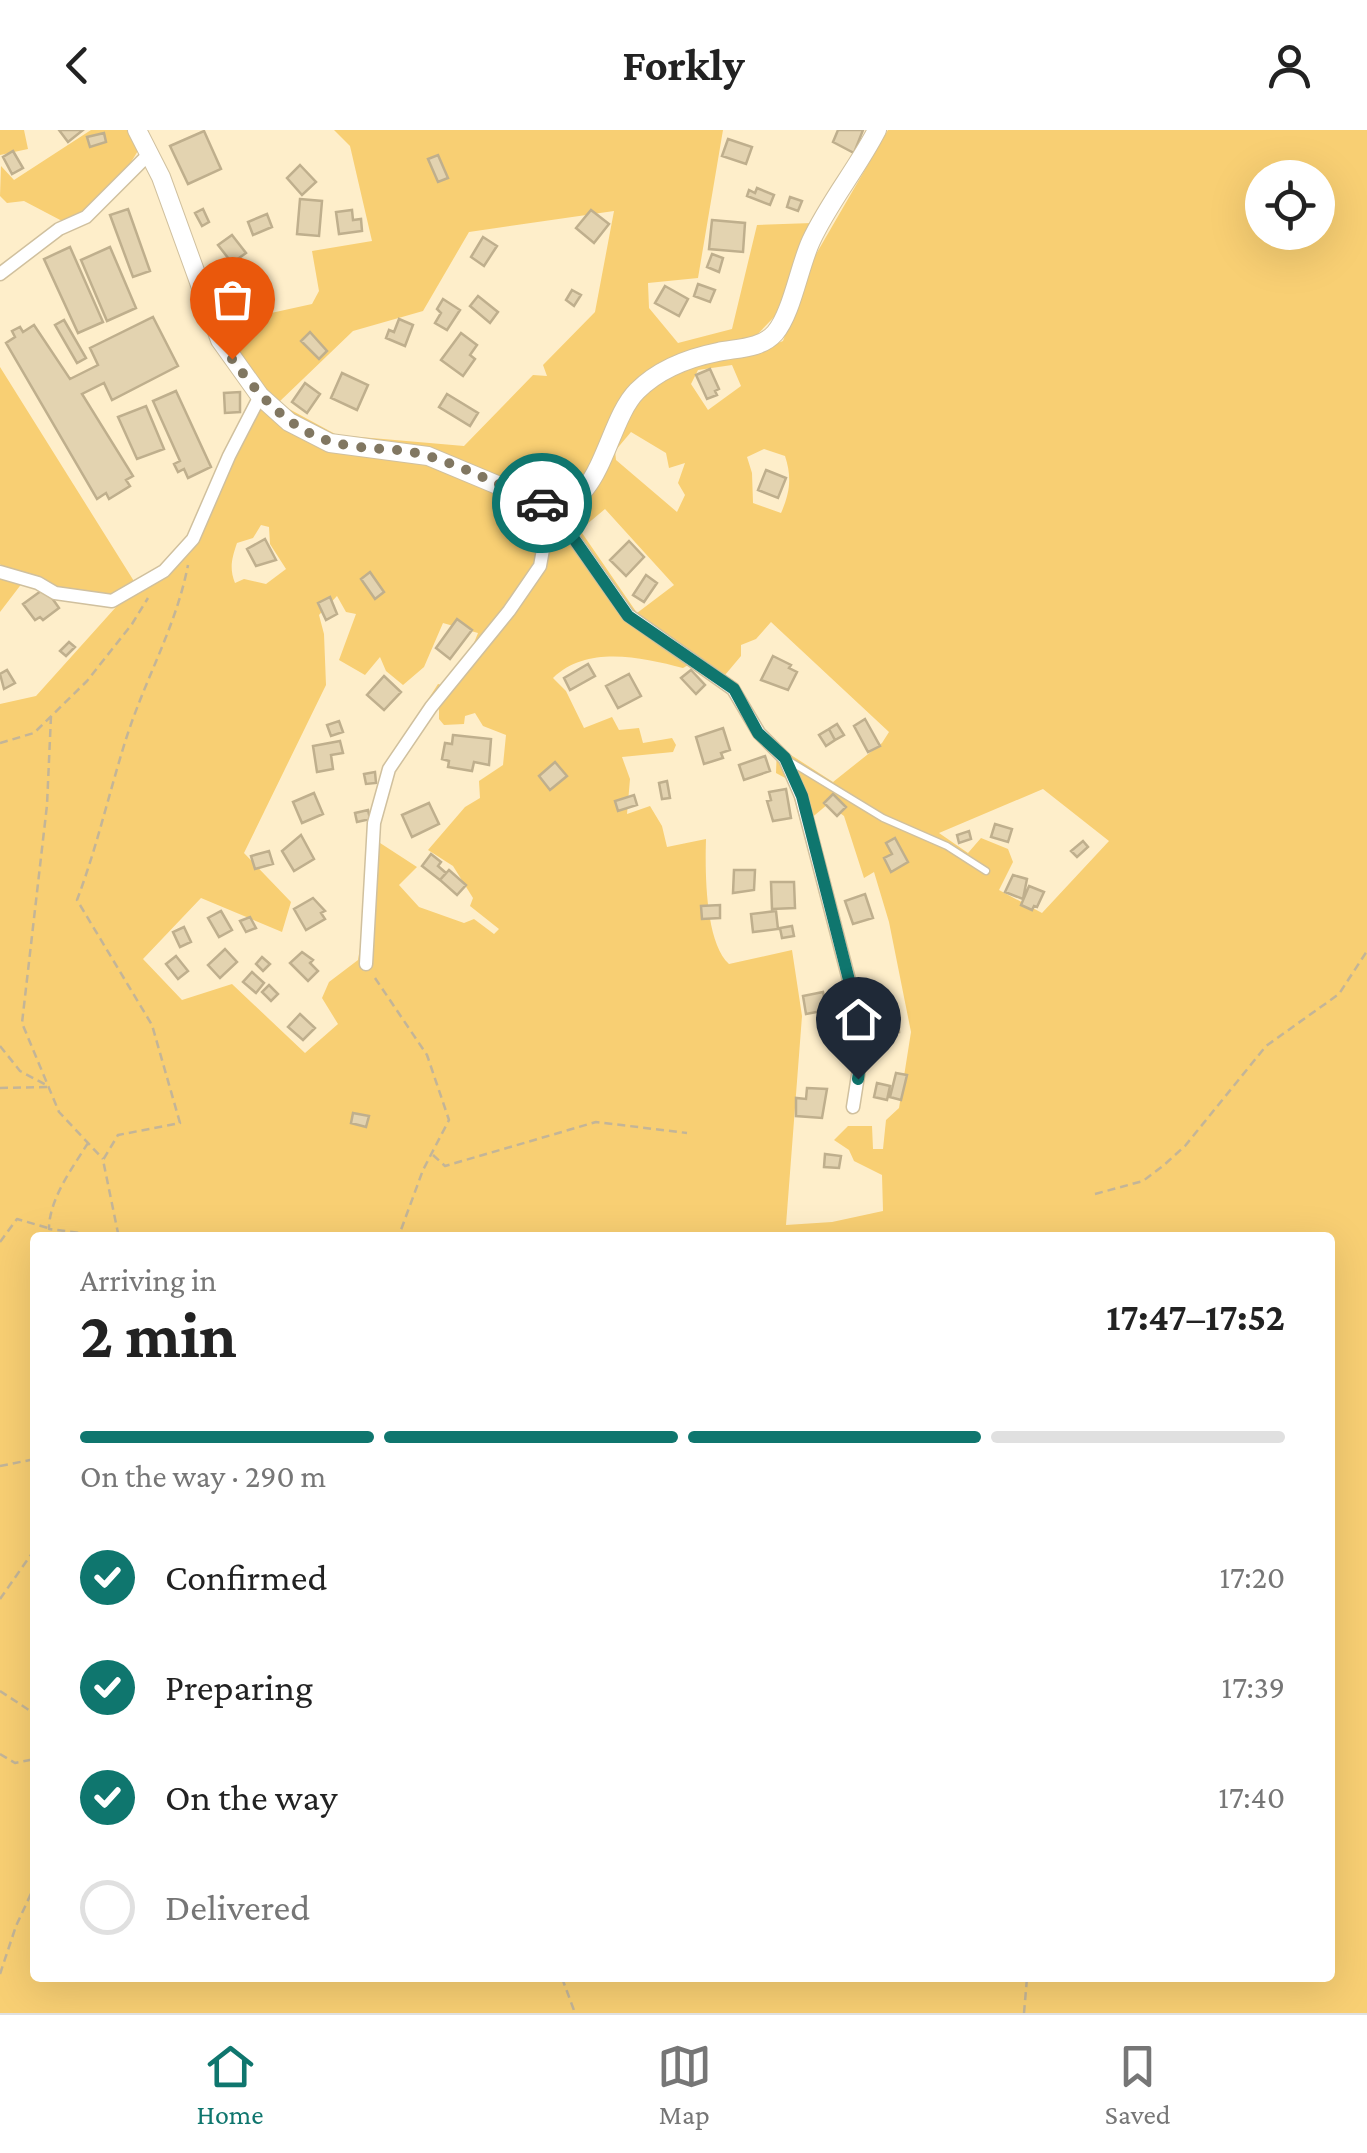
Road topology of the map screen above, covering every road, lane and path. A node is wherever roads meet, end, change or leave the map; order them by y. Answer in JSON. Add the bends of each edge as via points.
{"nodes":[{"id":1,"x":136,"y":130,"type":"edge"},
{"id":2,"x":877,"y":130,"type":"edge"},
{"id":3,"x":150,"y":152,"type":"junction"},
{"id":4,"x":0,"y":274,"type":"edge"},
{"id":5,"x":260,"y":396,"type":"junction"},
{"id":6,"x":551,"y":506,"type":"junction"},
{"id":7,"x":194,"y":540,"type":"junction"},
{"id":8,"x":1,"y":573,"type":"edge"},
{"id":9,"x":148,"y":598,"type":"dead end"},
{"id":10,"x":51,"y":716,"type":"junction"},
{"id":11,"x":0,"y":743,"type":"edge"},
{"id":12,"x":785,"y":758,"type":"junction"},
{"id":13,"x":986,"y":871,"type":"dead end"},
{"id":14,"x":1367,"y":951,"type":"edge"},
{"id":15,"x":366,"y":964,"type":"joint"},
{"id":16,"x":0,"y":1046,"type":"edge"},
{"id":17,"x":48,"y":1086,"type":"junction"},
{"id":18,"x":0,"y":1088,"type":"edge"},
{"id":19,"x":853,"y":1107,"type":"dead end"},
{"id":20,"x":687,"y":1133,"type":"dead end"},
{"id":21,"x":88,"y":1143,"type":"junction"},
{"id":22,"x":432,"y":1154,"type":"junction"},
{"id":23,"x":104,"y":1160,"type":"junction"},
{"id":24,"x":1095,"y":1194,"type":"dead end"},
{"id":25,"x":49,"y":1229,"type":"junction"},
{"id":26,"x":72,"y":1232,"type":"edge"},
{"id":27,"x":118,"y":1232,"type":"edge"},
{"id":28,"x":400,"y":1232,"type":"edge"},
{"id":29,"x":0,"y":1242,"type":"edge"},
{"id":30,"x":30,"y":1459,"type":"edge"},
{"id":31,"x":0,"y":1466,"type":"edge"},
{"id":32,"x":30,"y":1556,"type":"edge"},
{"id":33,"x":0,"y":1599,"type":"edge"},
{"id":34,"x":0,"y":1691,"type":"edge"},
{"id":35,"x":30,"y":1711,"type":"edge"},
{"id":36,"x":0,"y":1754,"type":"edge"},
{"id":37,"x":30,"y":1760,"type":"edge"},
{"id":38,"x":30,"y":1896,"type":"edge"},
{"id":39,"x":0,"y":1974,"type":"edge"},
{"id":40,"x":563,"y":1982,"type":"edge"},
{"id":41,"x":1026,"y":1982,"type":"edge"},
{"id":42,"x":574,"y":2013,"type":"edge"},
{"id":43,"x":1024,"y":2013,"type":"edge"}],
"edges":[{"from":1,"to":3,"type":"street"},
{"from":2,"to":6,"type":"street","via":[[825,214],[773,336],[688,360],[646,382],[617,419],[588,486],[574,500]]},
{"from":3,"to":4,"type":"street","via":[[86,217]]},
{"from":3,"to":5,"type":"street","via":[[220,340]]},
{"from":5,"to":6,"type":"street","via":[[289,422],[330,442],[428,456]]},
{"from":5,"to":7,"type":"street"},
{"from":6,"to":12,"type":"street","via":[[628,616],[734,689],[758,733]]},
{"from":6,"to":15,"type":"street","via":[[540,566],[388,770],[374,824]]},
{"from":7,"to":8,"type":"street","via":[[164,571],[112,601],[54,593]]},
{"from":7,"to":23,"type":"path","via":[[180,605],[127,736],[77,900],[152,1025],[180,1123],[118,1135]]},
{"from":9,"to":10,"type":"path","via":[[88,682]]},
{"from":10,"to":11,"type":"path","via":[[34,733]]},
{"from":10,"to":17,"type":"path","via":[[22,1023]]},
{"from":12,"to":13,"type":"lane"},
{"from":12,"to":19,"type":"street","via":[[802,796],[849,980],[862,1050]]},
{"from":14,"to":24,"type":"path","via":[[1340,994],[1266,1046],[1164,1165],[1143,1180]]},
{"from":15,"to":22,"type":"path","via":[[427,1055],[449,1120]]},
{"from":16,"to":17,"type":"path","via":[[20,1071]]},
{"from":17,"to":18,"type":"path"},
{"from":17,"to":21,"type":"path","via":[[59,1112]]},
{"from":20,"to":22,"type":"path","via":[[596,1122],[445,1166]]},
{"from":21,"to":23,"type":"path"},
{"from":21,"to":25,"type":"path","via":[[67,1176]]},
{"from":22,"to":28,"type":"path"},
{"from":23,"to":27,"type":"path"},
{"from":25,"to":26,"type":"path"},
{"from":25,"to":29,"type":"path","via":[[17,1219]]},
{"from":30,"to":31,"type":"path"},
{"from":32,"to":33,"type":"path"},
{"from":34,"to":35,"type":"path"},
{"from":36,"to":37,"type":"path"},
{"from":38,"to":39,"type":"path"},
{"from":40,"to":42,"type":"path"},
{"from":41,"to":43,"type":"path"}]}
